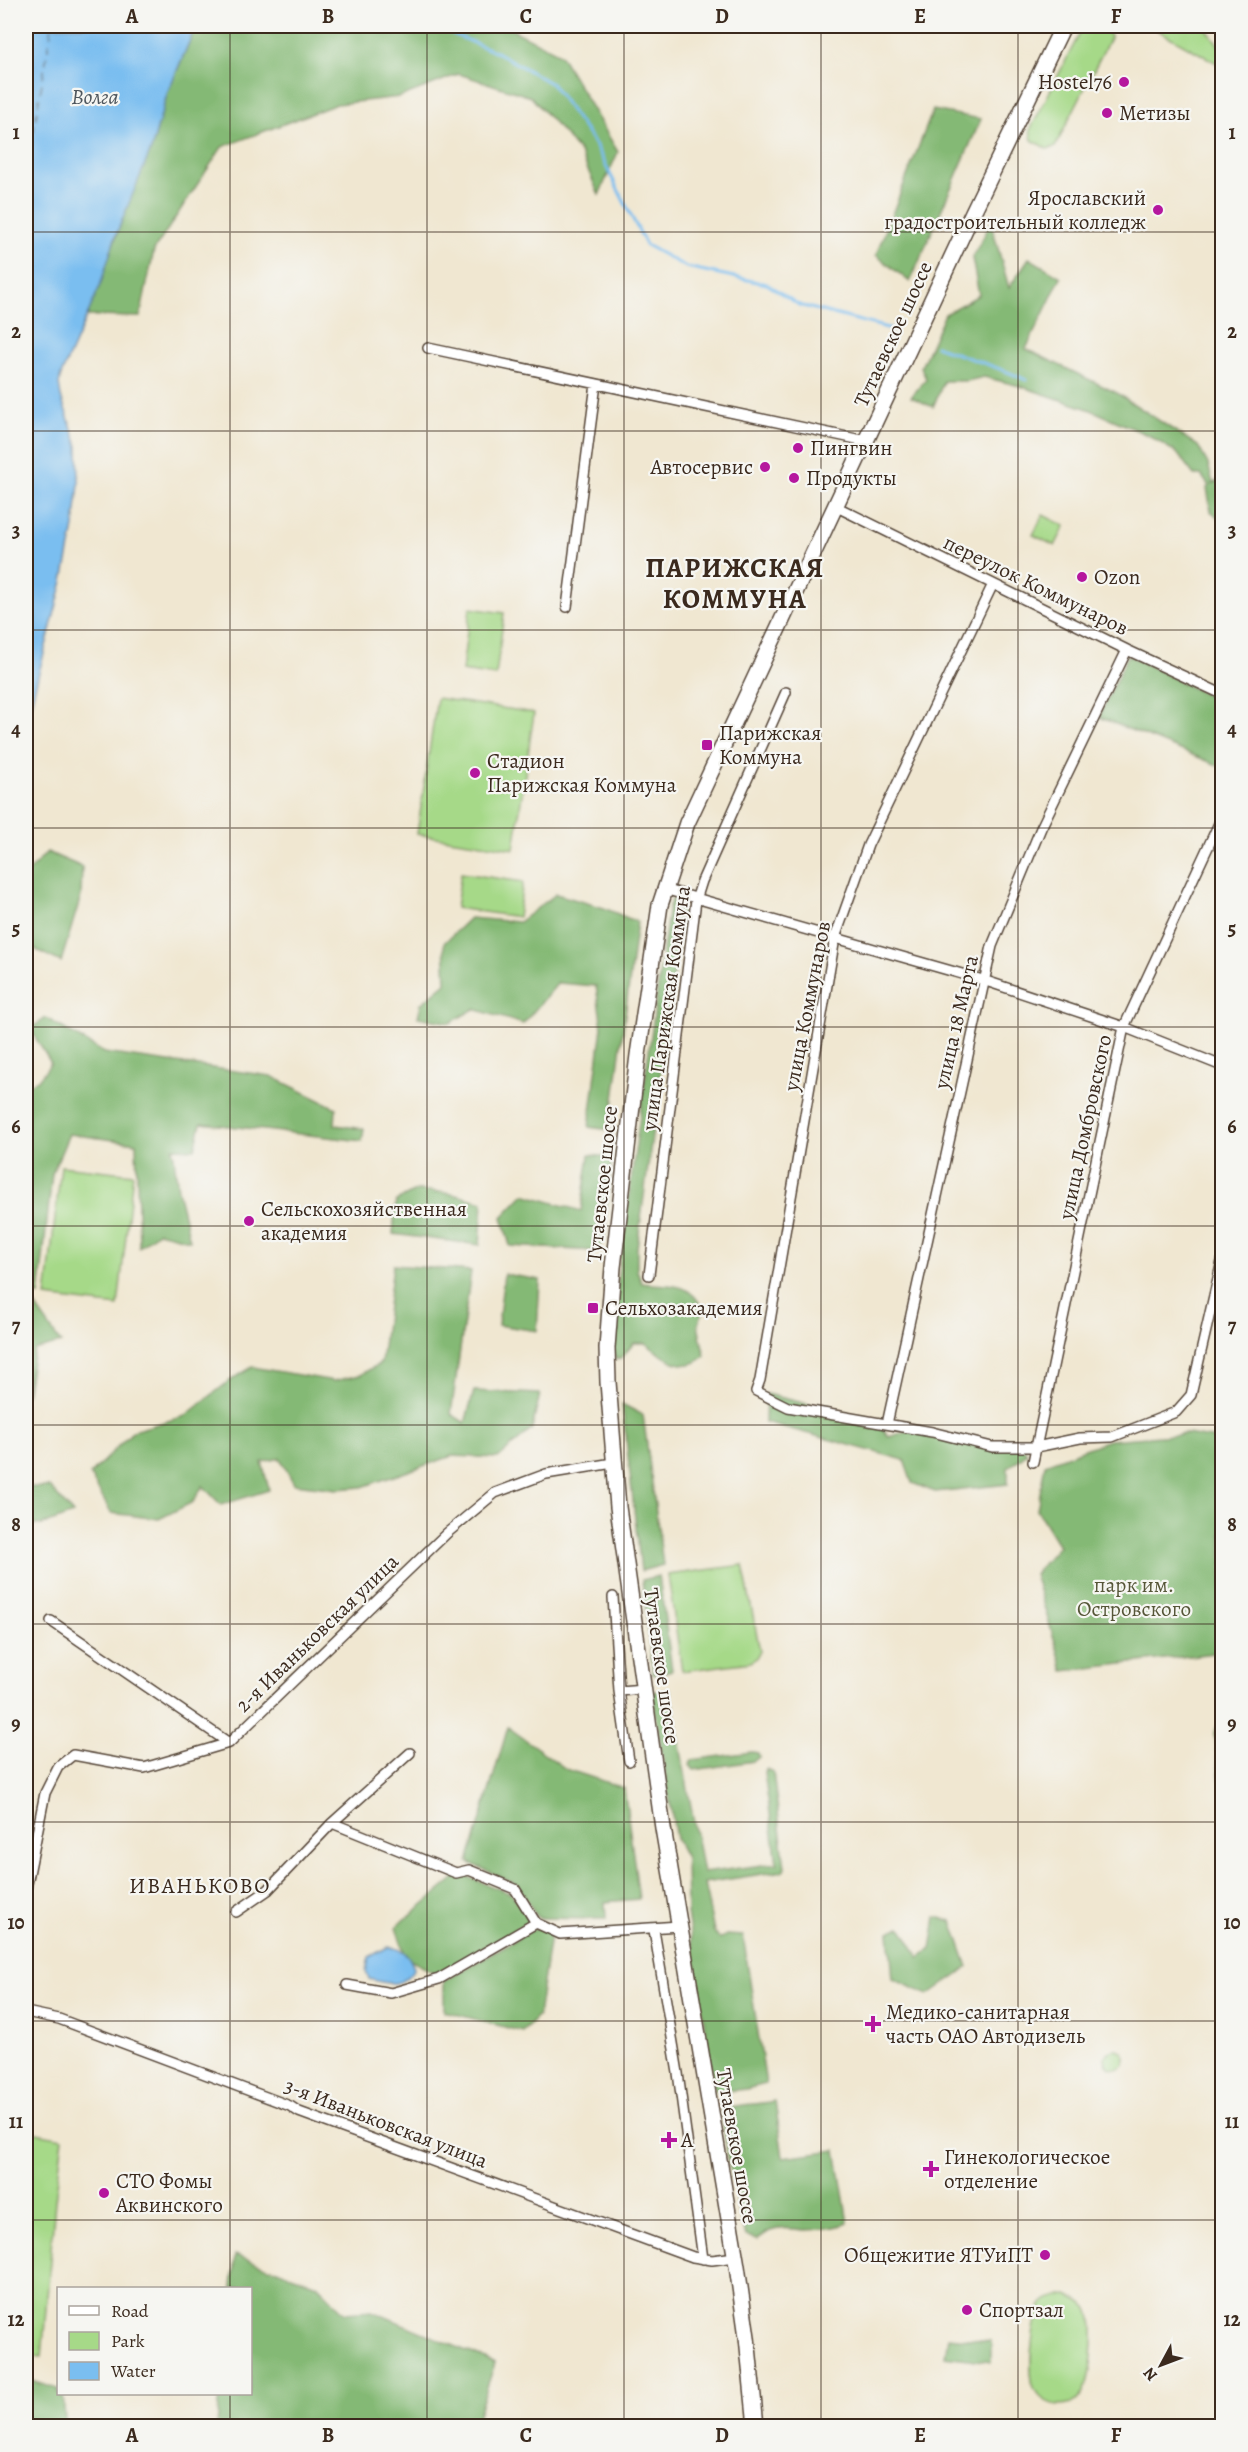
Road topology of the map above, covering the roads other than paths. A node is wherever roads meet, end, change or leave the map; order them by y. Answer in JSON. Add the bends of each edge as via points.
{"nodes":[{"id":1,"x":1063,"y":26,"type":"edge"},
{"id":2,"x":428,"y":348,"type":"dead end"},
{"id":3,"x":596,"y":384,"type":"junction"},
{"id":4,"x":866,"y":441,"type":"junction"},
{"id":5,"x":835,"y":506,"type":"junction"},
{"id":6,"x":993,"y":584,"type":"junction"},
{"id":7,"x":567,"y":607,"type":"dead end"},
{"id":8,"x":1127,"y":650,"type":"junction"},
{"id":9,"x":786,"y":692,"type":"dead end"},
{"id":10,"x":1222,"y":694,"type":"edge"},
{"id":11,"x":1222,"y":817,"type":"edge"},
{"id":12,"x":664,"y":889,"type":"junction"},
{"id":13,"x":696,"y":900,"type":"junction"},
{"id":14,"x":835,"y":938,"type":"junction"},
{"id":15,"x":983,"y":980,"type":"junction"},
{"id":16,"x":1124,"y":1027,"type":"junction"},
{"id":17,"x":1222,"y":1066,"type":"edge"},
{"id":18,"x":1222,"y":1261,"type":"edge"},
{"id":19,"x":649,"y":1275,"type":"dead end"},
{"id":20,"x":887,"y":1424,"type":"junction"},
{"id":21,"x":1036,"y":1447,"type":"junction"},
{"id":22,"x":1033,"y":1462,"type":"dead end"},
{"id":23,"x":613,"y":1463,"type":"junction"},
{"id":24,"x":613,"y":1597,"type":"dead end"},
{"id":25,"x":51,"y":1621,"type":"dead end"},
{"id":26,"x":644,"y":1689,"type":"junction"},
{"id":27,"x":619,"y":1691,"type":"junction"},
{"id":28,"x":229,"y":1743,"type":"junction"},
{"id":29,"x":410,"y":1753,"type":"dead end"},
{"id":30,"x":629,"y":1761,"type":"dead end"},
{"id":31,"x":332,"y":1823,"type":"junction"},
{"id":32,"x":26,"y":1889,"type":"edge"},
{"id":33,"x":236,"y":1912,"type":"dead end"},
{"id":34,"x":536,"y":1923,"type":"junction"},
{"id":35,"x":678,"y":1926,"type":"junction"},
{"id":36,"x":654,"y":1930,"type":"junction"},
{"id":37,"x":346,"y":1986,"type":"dead end"},
{"id":38,"x":26,"y":2012,"type":"edge"},
{"id":39,"x":735,"y":2257,"type":"junction"},
{"id":40,"x":703,"y":2259,"type":"junction"},
{"id":41,"x":756,"y":2427,"type":"edge"}],
"edges":[{"from":1,"to":4,"type":"main road","name":"Тутаевское шоссе"},
{"from":2,"to":3,"type":"street"},
{"from":3,"to":4,"type":"street"},
{"from":3,"to":7,"type":"street"},
{"from":4,"to":5,"type":"main road","name":"Тутаевское шоссе"},
{"from":5,"to":6,"type":"street","name":"переулок Коммунаров"},
{"from":5,"to":12,"type":"main road","name":"Тутаевское шоссе","via":[[687,823]]},
{"from":6,"to":8,"type":"street","name":"переулок Коммунаров"},
{"from":6,"to":14,"type":"street","name":"улица Коммунаров","via":[[868,845]]},
{"from":8,"to":10,"type":"street","name":"переулок Коммунаров"},
{"from":8,"to":15,"type":"street","name":"улица 18 Марта","via":[[1041,828],[992,946]]},
{"from":9,"to":13,"type":"street","name":"улица Парижская Коммуна"},
{"from":11,"to":16,"type":"street","name":"улица Домбровского"},
{"from":12,"to":13,"type":"street"},
{"from":12,"to":23,"type":"main road","name":"Тутаевское шоссе","via":[[638,1055],[613,1267],[607,1348]]},
{"from":13,"to":14,"type":"street"},
{"from":13,"to":19,"type":"street","name":"улица Парижская Коммуна"},
{"from":14,"to":15,"type":"street"},
{"from":14,"to":20,"type":"street","name":"улица Коммунаров","via":[[756,1391],[788,1407]]},
{"from":15,"to":16,"type":"street"},
{"from":15,"to":20,"type":"street","name":"улица 18 Марта"},
{"from":16,"to":17,"type":"street"},
{"from":16,"to":21,"type":"street","name":"улица Домбровского"},
{"from":18,"to":21,"type":"street","via":[[1191,1395],[1176,1412],[1112,1437],[1080,1438]]},
{"from":20,"to":21,"type":"street","via":[[992,1447]]},
{"from":21,"to":22,"type":"street","name":"улица Домбровского"},
{"from":23,"to":26,"type":"main road","name":"Тутаевское шоссе"},
{"from":23,"to":28,"type":"street","name":"2-я Иваньковская улица","via":[[546,1474],[495,1493],[447,1533]]},
{"from":24,"to":27,"type":"street"},
{"from":25,"to":28,"type":"street"},
{"from":26,"to":27,"type":"street"},
{"from":26,"to":35,"type":"main road","name":"Тутаевское шоссе"},
{"from":27,"to":30,"type":"street"},
{"from":28,"to":32,"type":"street","name":"2-я Иваньковская улица","via":[[144,1768],[73,1755],[58,1767],[45,1792]]},
{"from":29,"to":31,"type":"street"},
{"from":31,"to":33,"type":"street","via":[[268,1890]]},
{"from":31,"to":34,"type":"street","via":[[456,1873],[469,1870],[515,1889]]},
{"from":34,"to":36,"type":"street","via":[[560,1934]]},
{"from":34,"to":37,"type":"street","via":[[439,1979],[391,1993]]},
{"from":35,"to":36,"type":"street"},
{"from":35,"to":39,"type":"main road","name":"Тутаевское шоссе"},
{"from":36,"to":40,"type":"street"},
{"from":38,"to":40,"type":"street","name":"3-я Иваньковская улица","via":[[60,2019],[299,2112]]},
{"from":39,"to":40,"type":"street","name":"3-я Иваньковская улица"},
{"from":39,"to":41,"type":"main road","name":"Тутаевское шоссе"}]}
